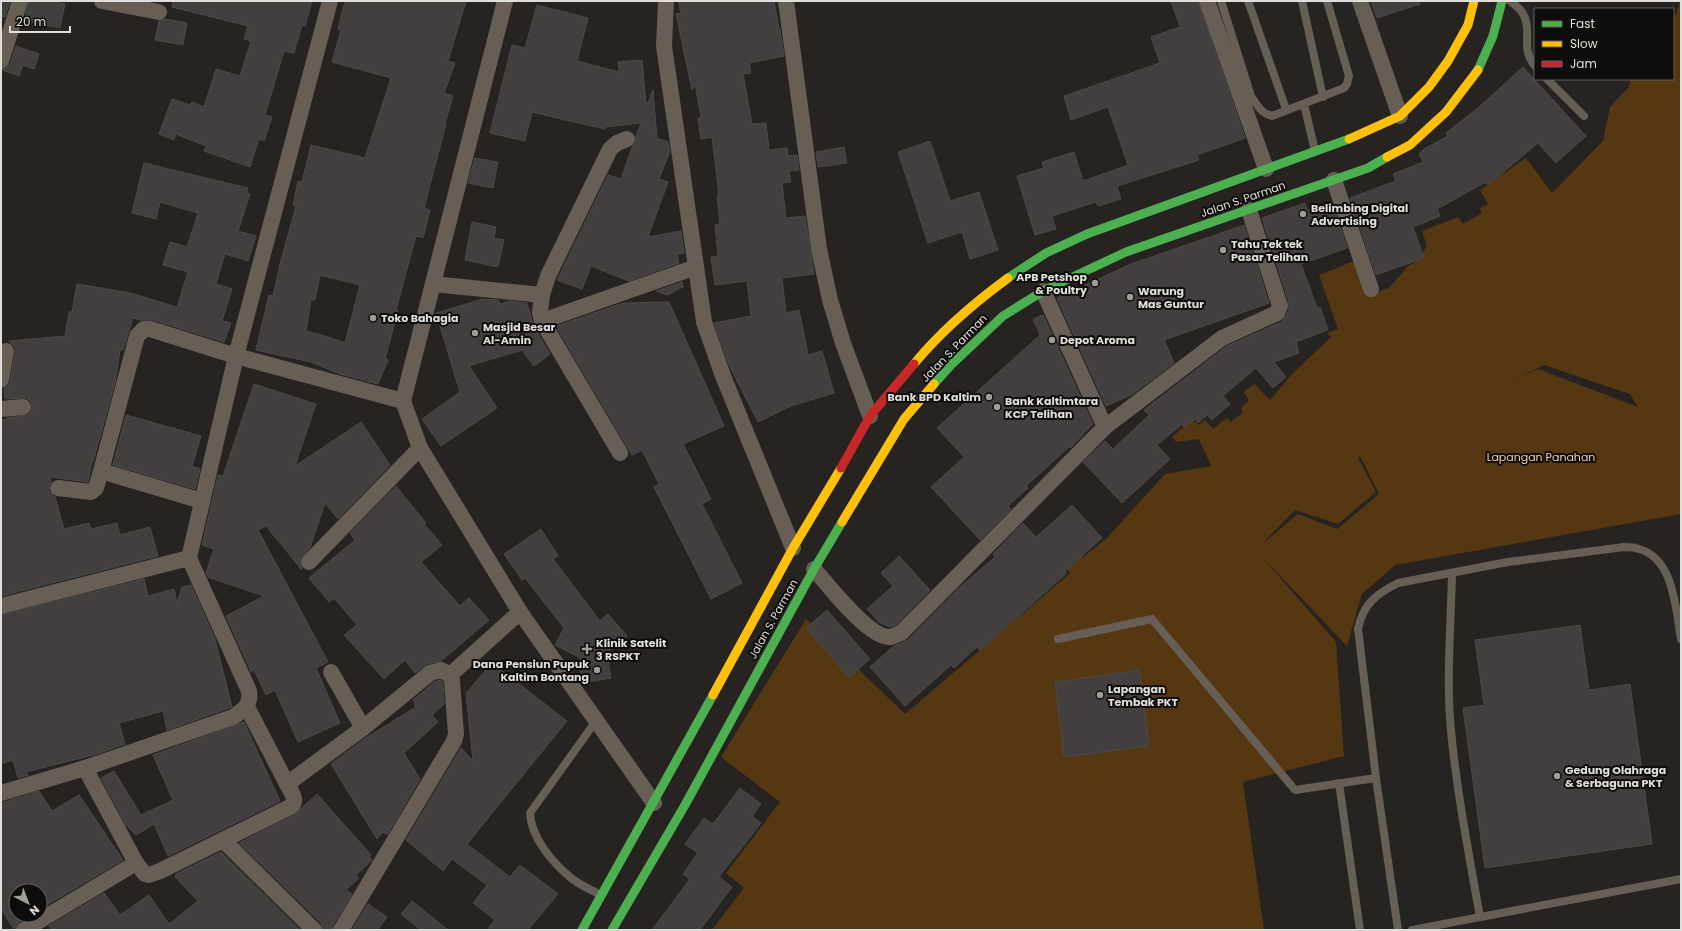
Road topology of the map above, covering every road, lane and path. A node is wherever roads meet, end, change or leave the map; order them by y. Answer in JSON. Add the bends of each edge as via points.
{"nodes":[{"id":1,"x":20,"y":1,"type":"edge"},
{"id":2,"x":102,"y":1,"type":"edge"},
{"id":3,"x":330,"y":1,"type":"edge"},
{"id":4,"x":506,"y":1,"type":"edge"},
{"id":5,"x":666,"y":1,"type":"edge"},
{"id":6,"x":786,"y":1,"type":"edge"},
{"id":7,"x":1207,"y":1,"type":"edge"},
{"id":8,"x":1221,"y":1,"type":"edge"},
{"id":9,"x":1248,"y":1,"type":"edge"},
{"id":10,"x":1302,"y":1,"type":"edge"},
{"id":11,"x":1327,"y":1,"type":"edge"},
{"id":12,"x":1360,"y":1,"type":"edge"},
{"id":13,"x":1474,"y":1,"type":"edge"},
{"id":14,"x":1502,"y":1,"type":"edge"},
{"id":15,"x":1510,"y":1,"type":"edge"},
{"id":16,"x":159,"y":12,"type":"dead end"},
{"id":17,"x":1,"y":62,"type":"edge"},
{"id":18,"x":1534,"y":65,"type":"edge"},
{"id":19,"x":1548,"y":80,"type":"edge"},
{"id":20,"x":1323,"y":97,"type":"junction"},
{"id":21,"x":1304,"y":104,"type":"junction"},
{"id":22,"x":1286,"y":110,"type":"junction"},
{"id":23,"x":1400,"y":116,"type":"junction"},
{"id":24,"x":1584,"y":116,"type":"dead end"},
{"id":25,"x":627,"y":138,"type":"dead end"},
{"id":26,"x":1315,"y":152,"type":"junction"},
{"id":27,"x":1266,"y":169,"type":"junction"},
{"id":28,"x":1334,"y":180,"type":"junction"},
{"id":29,"x":1249,"y":210,"type":"junction"},
{"id":30,"x":696,"y":267,"type":"junction"},
{"id":31,"x":433,"y":284,"type":"junction"},
{"id":32,"x":1371,"y":289,"type":"dead end"},
{"id":33,"x":1043,"y":291,"type":"junction"},
{"id":34,"x":542,"y":295,"type":"junction"},
{"id":35,"x":542,"y":321,"type":"junction"},
{"id":36,"x":6,"y":351,"type":"dead end"},
{"id":37,"x":236,"y":356,"type":"junction"},
{"id":38,"x":1,"y":380,"type":"edge"},
{"id":39,"x":403,"y":401,"type":"junction"},
{"id":40,"x":23,"y":407,"type":"dead end"},
{"id":41,"x":1,"y":409,"type":"edge"},
{"id":42,"x":870,"y":416,"type":"junction"},
{"id":43,"x":1105,"y":427,"type":"junction"},
{"id":44,"x":420,"y":448,"type":"junction"},
{"id":45,"x":620,"y":453,"type":"dead end"},
{"id":46,"x":101,"y":471,"type":"junction"},
{"id":47,"x":58,"y":488,"type":"dead end"},
{"id":48,"x":202,"y":501,"type":"junction"},
{"id":49,"x":793,"y":548,"type":"junction"},
{"id":50,"x":190,"y":558,"type":"junction"},
{"id":51,"x":309,"y":562,"type":"dead end"},
{"id":52,"x":814,"y":569,"type":"junction"},
{"id":53,"x":1452,"y":573,"type":"junction"},
{"id":54,"x":1,"y":606,"type":"edge"},
{"id":55,"x":520,"y":612,"type":"junction"},
{"id":56,"x":1058,"y":638,"type":"dead end"},
{"id":57,"x":1681,"y":639,"type":"edge"},
{"id":58,"x":331,"y":672,"type":"dead end"},
{"id":59,"x":450,"y":675,"type":"junction"},
{"id":60,"x":247,"y":707,"type":"junction"},
{"id":61,"x":596,"y":720,"type":"junction"},
{"id":62,"x":363,"y":728,"type":"junction"},
{"id":63,"x":85,"y":768,"type":"junction"},
{"id":64,"x":1376,"y":778,"type":"junction"},
{"id":65,"x":1340,"y":783,"type":"junction"},
{"id":66,"x":287,"y":784,"type":"junction"},
{"id":67,"x":1,"y":793,"type":"edge"},
{"id":68,"x":654,"y":803,"type":"junction"},
{"id":69,"x":223,"y":840,"type":"junction"},
{"id":70,"x":136,"y":863,"type":"junction"},
{"id":71,"x":1681,"y":879,"type":"edge"},
{"id":72,"x":602,"y":896,"type":"junction"},
{"id":73,"x":1480,"y":917,"type":"junction"},
{"id":74,"x":24,"y":930,"type":"edge"},
{"id":75,"x":314,"y":930,"type":"edge"},
{"id":76,"x":341,"y":930,"type":"edge"},
{"id":77,"x":582,"y":930,"type":"edge"},
{"id":78,"x":612,"y":930,"type":"edge"},
{"id":79,"x":1360,"y":930,"type":"edge"},
{"id":80,"x":1398,"y":930,"type":"edge"},
{"id":81,"x":1412,"y":930,"type":"edge"}],
"edges":[{"from":1,"to":17,"type":"street"},
{"from":2,"to":16,"type":"street"},
{"from":3,"to":37,"type":"street"},
{"from":4,"to":31,"type":"street"},
{"from":5,"to":30,"type":"street","via":[[664,46]]},
{"from":6,"to":42,"type":"street","via":[[819,249],[843,343]]},
{"from":7,"to":27,"type":"street"},
{"from":8,"to":22,"type":"lane","via":[[1251,96],[1265,114],[1272,116]]},
{"from":9,"to":22,"type":"lane"},
{"from":10,"to":20,"type":"lane"},
{"from":11,"to":20,"type":"lane","via":[[1349,80],[1344,88]]},
{"from":12,"to":23,"type":"street"},
{"from":13,"to":23,"type":"main road","name":"Jalan S. Parman","via":[[1468,25],[1448,61],[1429,87]]},
{"from":14,"to":28,"type":"main road","name":"Jalan S. Parman","via":[[1492,36],[1477,72],[1446,112],[1410,145],[1368,168]]},
{"from":15,"to":18,"type":"lane","via":[[1522,12],[1527,28],[1526,50]]},
{"from":19,"to":24,"type":"lane"},
{"from":20,"to":21,"type":"lane"},
{"from":21,"to":22,"type":"lane"},
{"from":21,"to":26,"type":"lane"},
{"from":23,"to":26,"type":"main road","name":"Jalan S. Parman","via":[[1345,142]]},
{"from":25,"to":34,"type":"street","via":[[610,149],[548,276]]},
{"from":26,"to":27,"type":"main road","name":"Jalan S. Parman","via":[[1297,162]]},
{"from":27,"to":42,"type":"main road","name":"Jalan S. Parman","via":[[1087,234],[1046,253],[967,310],[925,350]]},
{"from":28,"to":29,"type":"main road","name":"Jalan S. Parman","via":[[1305,187]]},
{"from":28,"to":32,"type":"street"},
{"from":29,"to":33,"type":"main road","name":"Jalan S. Parman","via":[[1126,252]]},
{"from":29,"to":43,"type":"street","via":[[1280,310],[1222,338]]},
{"from":30,"to":35,"type":"street"},
{"from":30,"to":49,"type":"street","via":[[704,322],[723,376]]},
{"from":31,"to":34,"type":"street"},
{"from":31,"to":39,"type":"street"},
{"from":33,"to":43,"type":"street"},
{"from":33,"to":52,"type":"main road","name":"Jalan S. Parman","via":[[1003,316],[952,364],[904,419]]},
{"from":34,"to":35,"type":"street"},
{"from":35,"to":45,"type":"street"},
{"from":36,"to":38,"type":"street"},
{"from":37,"to":39,"type":"street"},
{"from":37,"to":46,"type":"street","via":[[150,329],[140,332]]},
{"from":37,"to":48,"type":"street"},
{"from":39,"to":44,"type":"street"},
{"from":40,"to":41,"type":"street"},
{"from":42,"to":49,"type":"main road","name":"Jalan S. Parman"},
{"from":43,"to":52,"type":"street","via":[[901,633],[889,637],[873,632]]},
{"from":44,"to":51,"type":"street"},
{"from":44,"to":55,"type":"street"},
{"from":46,"to":47,"type":"street","via":[[96,488],[91,492]]},
{"from":46,"to":48,"type":"street"},
{"from":48,"to":50,"type":"street"},
{"from":49,"to":68,"type":"main road","name":"Jalan S. Parman"},
{"from":50,"to":54,"type":"street"},
{"from":50,"to":60,"type":"street","via":[[249,691]]},
{"from":52,"to":78,"type":"main road","name":"Jalan S. Parman","via":[[685,805]]},
{"from":53,"to":57,"type":"lane","via":[[1508,562],[1624,547],[1640,549],[1653,557],[1663,568],[1670,582]]},
{"from":53,"to":64,"type":"lane","via":[[1398,583],[1382,591],[1361,615],[1358,629]]},
{"from":53,"to":73,"type":"lane","via":[[1450,730]]},
{"from":55,"to":59,"type":"street"},
{"from":55,"to":61,"type":"street"},
{"from":56,"to":65,"type":"lane","via":[[1152,619],[1294,790]]},
{"from":58,"to":62,"type":"street"},
{"from":59,"to":62,"type":"street","via":[[441,670],[430,673]]},
{"from":59,"to":76,"type":"street","via":[[456,734],[454,741]]},
{"from":60,"to":63,"type":"street","via":[[233,717]]},
{"from":60,"to":66,"type":"street"},
{"from":61,"to":68,"type":"street"},
{"from":61,"to":72,"type":"lane","via":[[530,813],[530,822],[535,835],[553,860],[572,878]]},
{"from":62,"to":66,"type":"street"},
{"from":63,"to":67,"type":"street"},
{"from":63,"to":70,"type":"street"},
{"from":64,"to":65,"type":"lane"},
{"from":64,"to":80,"type":"lane"},
{"from":65,"to":79,"type":"lane"},
{"from":66,"to":69,"type":"street","via":[[294,804]]},
{"from":68,"to":72,"type":"main road","name":"Jalan S. Parman"},
{"from":69,"to":70,"type":"street","via":[[173,866],[149,874],[145,874]]},
{"from":69,"to":75,"type":"street"},
{"from":70,"to":74,"type":"street"},
{"from":71,"to":73,"type":"lane"},
{"from":72,"to":77,"type":"main road","name":"Jalan S. Parman"},
{"from":73,"to":81,"type":"lane"}]}
